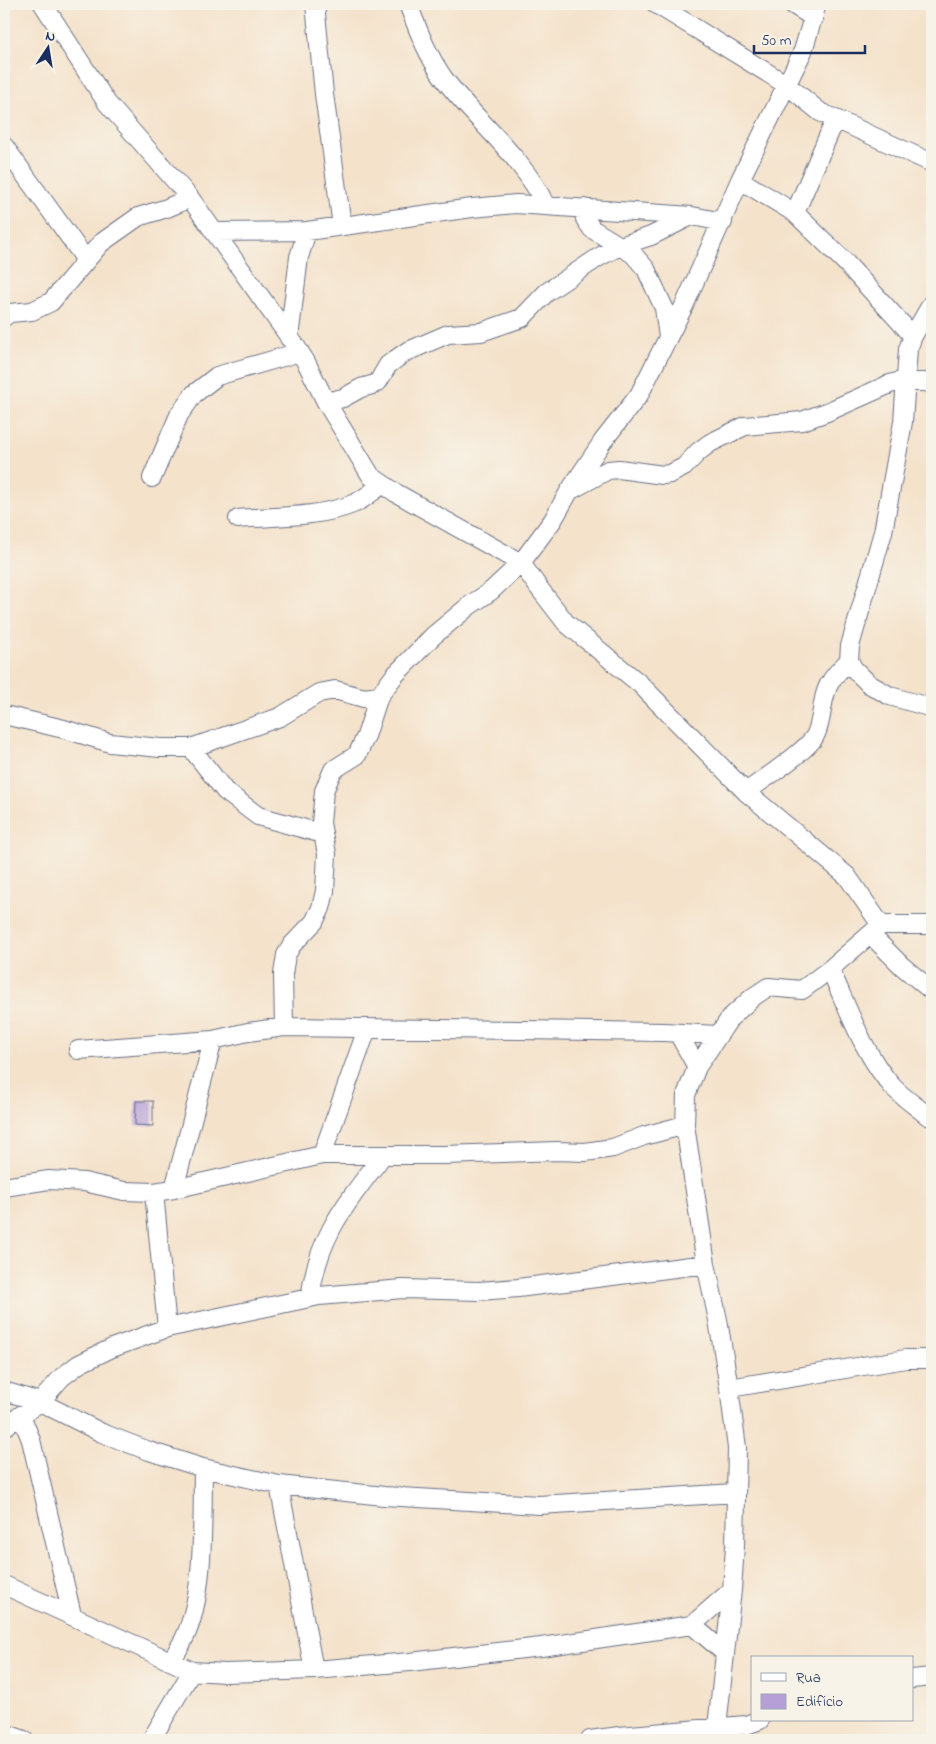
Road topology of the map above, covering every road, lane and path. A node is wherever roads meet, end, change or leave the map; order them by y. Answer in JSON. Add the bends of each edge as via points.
{"nodes":[{"id":1,"x":42,"y":4,"type":"edge"},
{"id":2,"x":315,"y":4,"type":"edge"},
{"id":3,"x":408,"y":4,"type":"edge"},
{"id":4,"x":656,"y":4,"type":"edge"},
{"id":5,"x":792,"y":4,"type":"edge"},
{"id":6,"x":815,"y":11,"type":"edge"},
{"id":7,"x":787,"y":85,"type":"junction"},
{"id":8,"x":835,"y":120,"type":"junction"},
{"id":9,"x":4,"y":146,"type":"edge"},
{"id":10,"x":932,"y":163,"type":"edge"},
{"id":11,"x":740,"y":180,"type":"junction"},
{"id":12,"x":190,"y":198,"type":"junction"},
{"id":13,"x":546,"y":206,"type":"junction"},
{"id":14,"x":584,"y":208,"type":"junction"},
{"id":15,"x":795,"y":213,"type":"junction"},
{"id":16,"x":692,"y":216,"type":"junction"},
{"id":17,"x":723,"y":222,"type":"junction"},
{"id":18,"x":342,"y":226,"type":"junction"},
{"id":19,"x":307,"y":231,"type":"junction"},
{"id":20,"x":214,"y":232,"type":"junction"},
{"id":21,"x":620,"y":246,"type":"junction"},
{"id":22,"x":86,"y":260,"type":"junction"},
{"id":23,"x":932,"y":303,"type":"edge"},
{"id":24,"x":4,"y":317,"type":"edge"},
{"id":25,"x":914,"y":336,"type":"junction"},
{"id":26,"x":668,"y":337,"type":"junction"},
{"id":27,"x":294,"y":345,"type":"junction"},
{"id":28,"x":905,"y":380,"type":"junction"},
{"id":29,"x":932,"y":383,"type":"edge"},
{"id":30,"x":326,"y":402,"type":"junction"},
{"id":31,"x":152,"y":478,"type":"dead end"},
{"id":32,"x":382,"y":485,"type":"junction"},
{"id":33,"x":570,"y":490,"type":"junction"},
{"id":34,"x":238,"y":519,"type":"dead end"},
{"id":35,"x":521,"y":563,"type":"junction"},
{"id":36,"x":849,"y":660,"type":"junction"},
{"id":37,"x":379,"y":696,"type":"junction"},
{"id":38,"x":932,"y":708,"type":"edge"},
{"id":39,"x":4,"y":715,"type":"edge"},
{"id":40,"x":191,"y":748,"type":"junction"},
{"id":41,"x":746,"y":792,"type":"junction"},
{"id":42,"x":323,"y":834,"type":"junction"},
{"id":43,"x":932,"y":925,"type":"edge"},
{"id":44,"x":876,"y":930,"type":"junction"},
{"id":45,"x":830,"y":969,"type":"junction"},
{"id":46,"x":932,"y":991,"type":"edge"},
{"id":47,"x":284,"y":1027,"type":"junction"},
{"id":48,"x":367,"y":1029,"type":"junction"},
{"id":49,"x":678,"y":1033,"type":"junction"},
{"id":50,"x":717,"y":1035,"type":"junction"},
{"id":51,"x":213,"y":1040,"type":"junction"},
{"id":52,"x":78,"y":1050,"type":"dead end"},
{"id":53,"x":697,"y":1067,"type":"junction"},
{"id":54,"x":932,"y":1117,"type":"edge"},
{"id":55,"x":685,"y":1125,"type":"junction"},
{"id":56,"x":322,"y":1155,"type":"junction"},
{"id":57,"x":382,"y":1155,"type":"junction"},
{"id":58,"x":4,"y":1187,"type":"edge"},
{"id":59,"x":174,"y":1189,"type":"junction"},
{"id":60,"x":154,"y":1192,"type":"junction"},
{"id":61,"x":706,"y":1264,"type":"junction"},
{"id":62,"x":310,"y":1298,"type":"junction"},
{"id":63,"x":167,"y":1328,"type":"junction"},
{"id":64,"x":932,"y":1360,"type":"edge"},
{"id":65,"x":729,"y":1388,"type":"junction"},
{"id":66,"x":4,"y":1391,"type":"edge"},
{"id":67,"x":40,"y":1402,"type":"junction"},
{"id":68,"x":21,"y":1415,"type":"junction"},
{"id":69,"x":4,"y":1427,"type":"edge"},
{"id":70,"x":202,"y":1468,"type":"junction"},
{"id":71,"x":279,"y":1485,"type":"junction"},
{"id":72,"x":736,"y":1493,"type":"junction"},
{"id":73,"x":4,"y":1585,"type":"edge"},
{"id":74,"x":732,"y":1590,"type":"junction"},
{"id":75,"x":72,"y":1615,"type":"junction"},
{"id":76,"x":692,"y":1625,"type":"junction"},
{"id":77,"x":724,"y":1653,"type":"junction"},
{"id":78,"x":171,"y":1661,"type":"junction"},
{"id":79,"x":314,"y":1670,"type":"junction"},
{"id":80,"x":192,"y":1671,"type":"junction"},
{"id":81,"x":932,"y":1676,"type":"edge"},
{"id":82,"x":914,"y":1679,"type":"edge"},
{"id":83,"x":754,"y":1722,"type":"edge"},
{"id":84,"x":4,"y":1733,"type":"edge"},
{"id":85,"x":712,"y":1733,"type":"edge"},
{"id":86,"x":24,"y":1740,"type":"edge"},
{"id":87,"x":151,"y":1740,"type":"edge"},
{"id":88,"x":590,"y":1740,"type":"edge"}],
"edges":[{"from":1,"to":12,"type":"street","via":[[107,103]]},
{"from":2,"to":18,"type":"street"},
{"from":3,"to":13,"type":"street","via":[[423,43],[445,79],[522,168]]},
{"from":4,"to":7,"type":"street"},
{"from":5,"to":6,"type":"street"},
{"from":6,"to":7,"type":"street","via":[[803,52]]},
{"from":7,"to":8,"type":"street"},
{"from":7,"to":11,"type":"street"},
{"from":8,"to":10,"type":"street"},
{"from":8,"to":15,"type":"street"},
{"from":9,"to":22,"type":"street"},
{"from":11,"to":15,"type":"street"},
{"from":11,"to":17,"type":"street"},
{"from":12,"to":20,"type":"street"},
{"from":12,"to":22,"type":"street","via":[[138,217],[101,243]]},
{"from":13,"to":14,"type":"street"},
{"from":13,"to":18,"type":"street","via":[[516,204],[472,208]]},
{"from":14,"to":16,"type":"street"},
{"from":14,"to":21,"type":"street","via":[[585,219],[592,229]]},
{"from":15,"to":25,"type":"street","via":[[844,260]]},
{"from":16,"to":17,"type":"street"},
{"from":16,"to":21,"type":"street","via":[[651,236]]},
{"from":17,"to":26,"type":"street"},
{"from":18,"to":19,"type":"street"},
{"from":19,"to":20,"type":"street"},
{"from":19,"to":27,"type":"street","via":[[299,257]]},
{"from":20,"to":27,"type":"street"},
{"from":21,"to":26,"type":"street","via":[[633,254],[646,269],[664,308]]},
{"from":21,"to":30,"type":"street","via":[[599,256],[547,292],[522,318],[481,332],[443,336],[396,359],[388,365],[378,382]]},
{"from":22,"to":24,"type":"street","via":[[51,302],[32,311],[10,313]]},
{"from":23,"to":25,"type":"street"},
{"from":25,"to":28,"type":"street","via":[[908,349]]},
{"from":26,"to":33,"type":"street","via":[[639,395],[602,441]]},
{"from":27,"to":30,"type":"street"},
{"from":27,"to":31,"type":"street","via":[[217,376],[194,394],[179,416]]},
{"from":28,"to":29,"type":"street"},
{"from":28,"to":33,"type":"street","via":[[802,421],[746,426],[710,443],[670,474],[608,470]]},
{"from":28,"to":36,"type":"street","via":[[903,422],[883,532],[850,646]]},
{"from":30,"to":32,"type":"street","via":[[371,476]]},
{"from":32,"to":34,"type":"street","via":[[354,503],[332,510]]},
{"from":32,"to":35,"type":"street"},
{"from":33,"to":35,"type":"street","via":[[553,520]]},
{"from":35,"to":37,"type":"street","via":[[433,636]]},
{"from":35,"to":41,"type":"street","via":[[566,623],[640,684]]},
{"from":36,"to":38,"type":"street","via":[[869,684],[890,696]]},
{"from":36,"to":41,"type":"street","via":[[830,681],[814,737],[801,751]]},
{"from":37,"to":40,"type":"street","via":[[364,698],[335,690],[319,693],[280,717]]},
{"from":37,"to":42,"type":"street","via":[[357,755],[333,770],[324,791]]},
{"from":39,"to":40,"type":"street","via":[[110,743]]},
{"from":40,"to":42,"type":"street","via":[[225,791],[258,816]]},
{"from":41,"to":44,"type":"street","via":[[847,876]]},
{"from":42,"to":47,"type":"street","via":[[327,854],[326,891],[314,922],[292,944],[286,955]]},
{"from":43,"to":44,"type":"street"},
{"from":44,"to":45,"type":"street"},
{"from":44,"to":46,"type":"street","via":[[902,966]]},
{"from":45,"to":50,"type":"street","via":[[802,990],[772,986],[764,989],[730,1018]]},
{"from":45,"to":54,"type":"street","via":[[873,1060],[893,1086]]},
{"from":47,"to":48,"type":"street"},
{"from":47,"to":51,"type":"street"},
{"from":48,"to":49,"type":"street"},
{"from":48,"to":56,"type":"street"},
{"from":49,"to":50,"type":"street"},
{"from":49,"to":53,"type":"street"},
{"from":50,"to":53,"type":"street"},
{"from":51,"to":52,"type":"street"},
{"from":51,"to":59,"type":"street"},
{"from":53,"to":55,"type":"street","via":[[686,1095]]},
{"from":55,"to":57,"type":"street","via":[[613,1148],[585,1152]]},
{"from":55,"to":61,"type":"street"},
{"from":56,"to":57,"type":"street"},
{"from":56,"to":59,"type":"street"},
{"from":57,"to":62,"type":"street","via":[[332,1225],[312,1277]]},
{"from":58,"to":60,"type":"street","via":[[49,1180]]},
{"from":59,"to":60,"type":"street"},
{"from":60,"to":63,"type":"street"},
{"from":61,"to":62,"type":"street","via":[[479,1291],[403,1289]]},
{"from":61,"to":65,"type":"street"},
{"from":62,"to":63,"type":"street"},
{"from":63,"to":67,"type":"street","via":[[79,1364],[62,1377]]},
{"from":64,"to":65,"type":"street","via":[[906,1359]]},
{"from":65,"to":72,"type":"street","via":[[737,1448]]},
{"from":66,"to":67,"type":"street"},
{"from":67,"to":68,"type":"street"},
{"from":67,"to":70,"type":"street","via":[[117,1439]]},
{"from":68,"to":69,"type":"street"},
{"from":68,"to":75,"type":"street","via":[[31,1440]]},
{"from":70,"to":71,"type":"street"},
{"from":70,"to":78,"type":"street","via":[[200,1572],[196,1598],[184,1640]]},
{"from":71,"to":72,"type":"street","via":[[393,1497],[539,1505]]},
{"from":71,"to":79,"type":"street"},
{"from":72,"to":74,"type":"street"},
{"from":73,"to":75,"type":"street"},
{"from":74,"to":76,"type":"street"},
{"from":74,"to":77,"type":"street"},
{"from":75,"to":78,"type":"street"},
{"from":76,"to":77,"type":"street"},
{"from":76,"to":79,"type":"street","via":[[541,1647]]},
{"from":77,"to":85,"type":"street"},
{"from":78,"to":80,"type":"street"},
{"from":79,"to":80,"type":"street"},
{"from":80,"to":87,"type":"street"},
{"from":81,"to":82,"type":"street"},
{"from":83,"to":85,"type":"street"},
{"from":84,"to":86,"type":"street"},
{"from":85,"to":88,"type":"street"}]}
